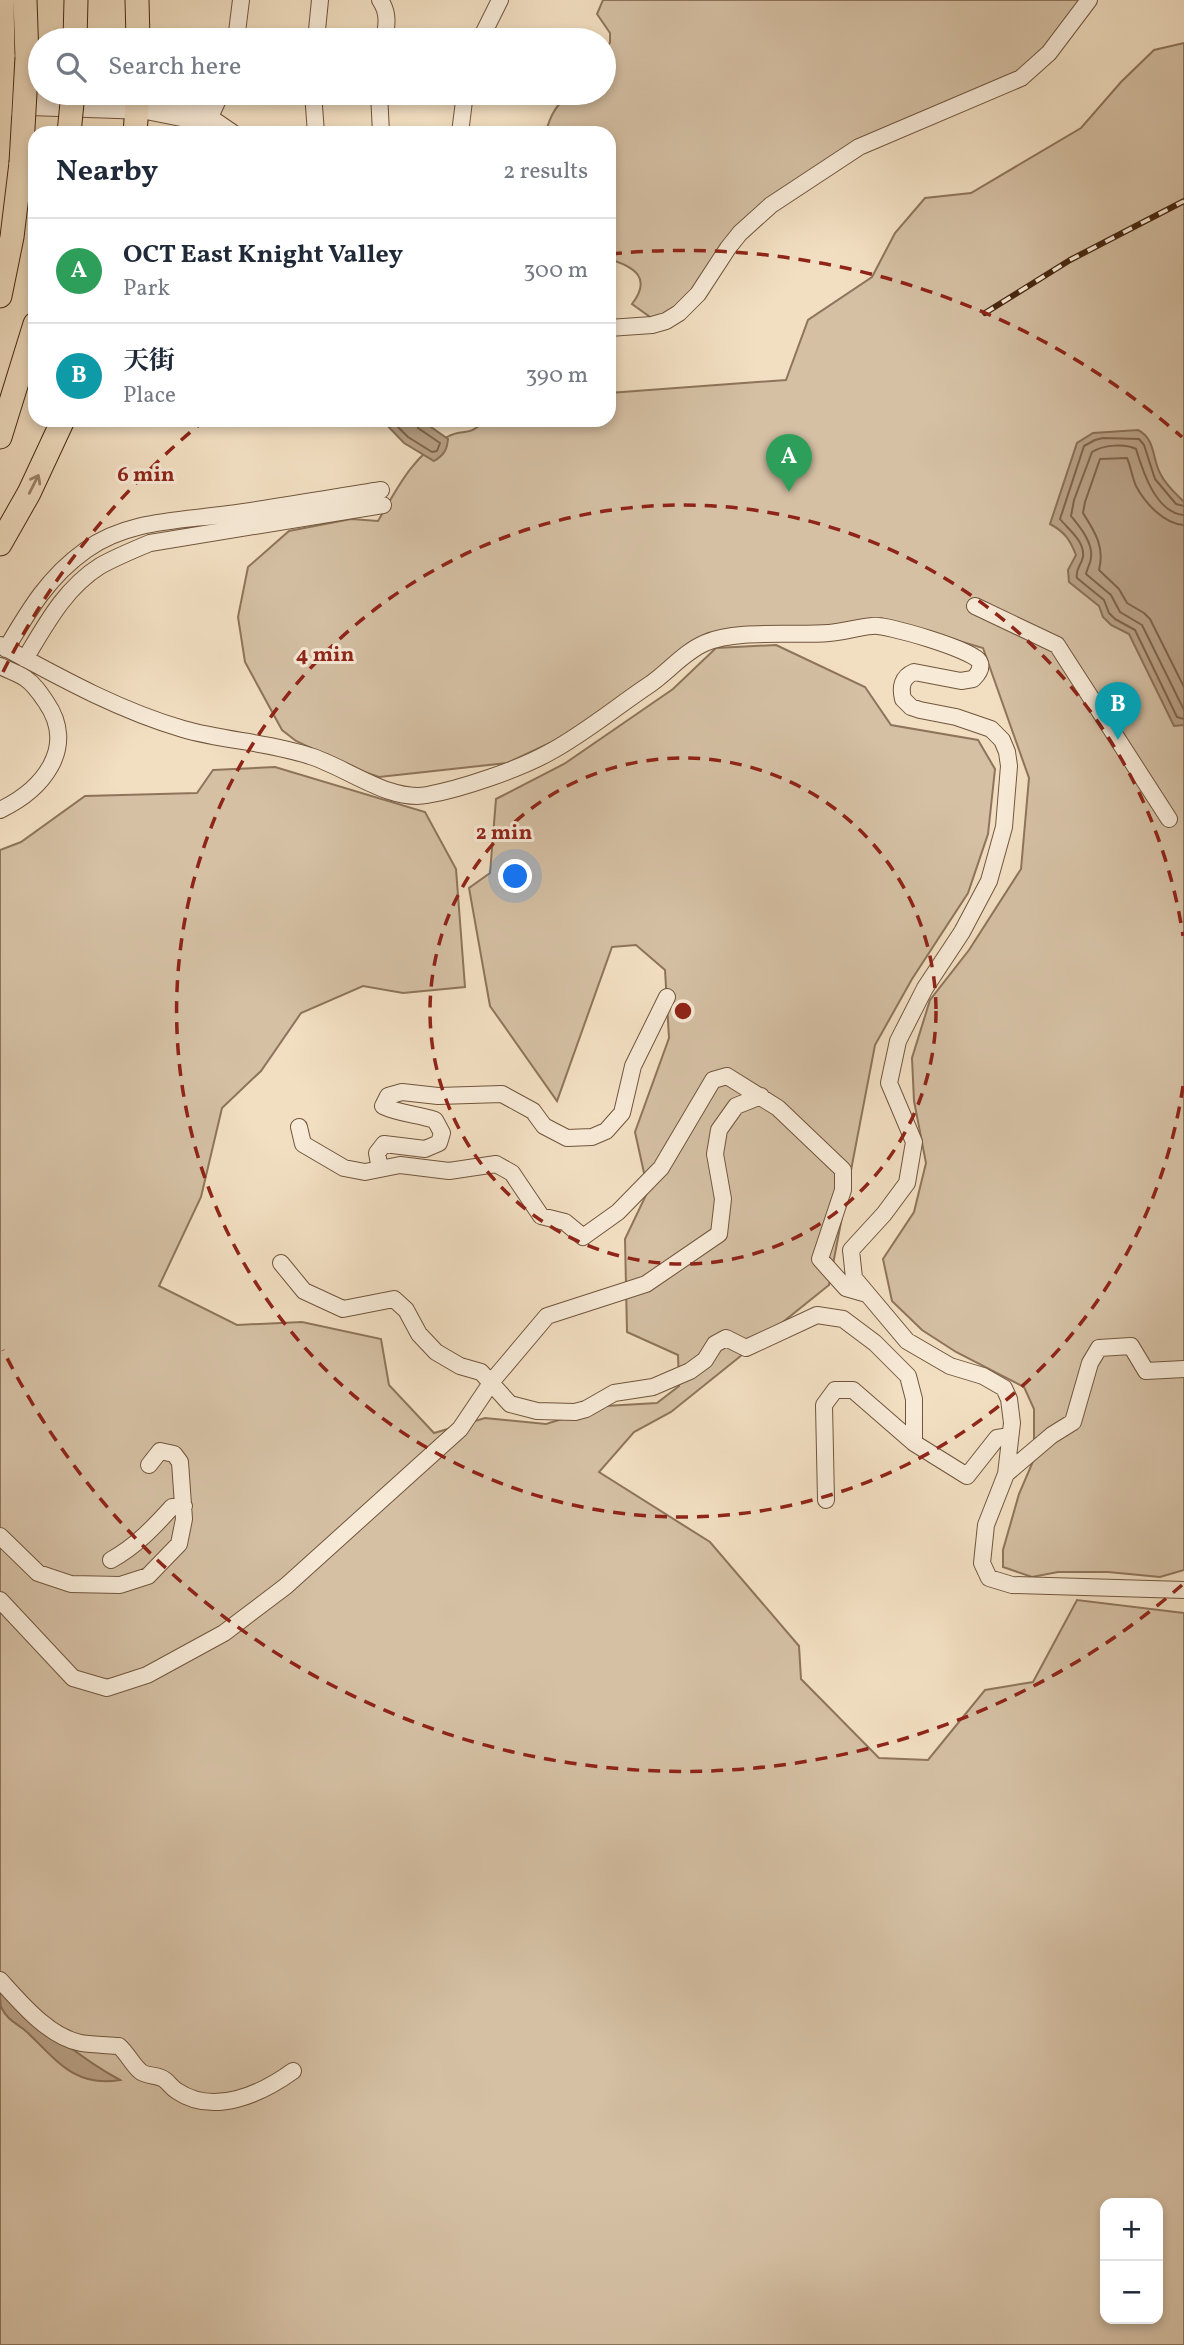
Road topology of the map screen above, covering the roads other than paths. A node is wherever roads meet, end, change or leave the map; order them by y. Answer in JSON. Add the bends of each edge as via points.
{"nodes":[{"id":1,"x":2,"y":0,"type":"edge"},
{"id":2,"x":25,"y":0,"type":"edge"},
{"id":3,"x":76,"y":0,"type":"edge"},
{"id":4,"x":137,"y":0,"type":"edge"},
{"id":5,"x":241,"y":0,"type":"edge"},
{"id":6,"x":320,"y":0,"type":"edge"},
{"id":7,"x":380,"y":0,"type":"edge"},
{"id":8,"x":500,"y":0,"type":"edge"},
{"id":9,"x":1089,"y":0,"type":"edge"},
{"id":10,"x":75,"y":28,"type":"edge"},
{"id":11,"x":138,"y":28,"type":"edge"},
{"id":12,"x":238,"y":28,"type":"edge"},
{"id":13,"x":317,"y":28,"type":"edge"},
{"id":14,"x":386,"y":28,"type":"edge"},
{"id":15,"x":486,"y":28,"type":"edge"},
{"id":16,"x":0,"y":94,"type":"edge"},
{"id":17,"x":28,"y":97,"type":"edge"},
{"id":18,"x":71,"y":105,"type":"edge"},
{"id":19,"x":100,"y":105,"type":"edge"},
{"id":20,"x":216,"y":105,"type":"edge"},
{"id":21,"x":314,"y":105,"type":"edge"},
{"id":22,"x":380,"y":105,"type":"edge"},
{"id":23,"x":464,"y":105,"type":"edge"},
{"id":24,"x":0,"y":106,"type":"edge"},
{"id":25,"x":137,"y":109,"type":"edge"},
{"id":26,"x":0,"y":113,"type":"edge"},
{"id":27,"x":210,"y":117,"type":"junction"},
{"id":28,"x":70,"y":126,"type":"edge"},
{"id":29,"x":223,"y":126,"type":"edge"},
{"id":30,"x":315,"y":126,"type":"edge"},
{"id":31,"x":381,"y":126,"type":"edge"},
{"id":32,"x":461,"y":126,"type":"edge"},
{"id":33,"x":0,"y":296,"type":"edge"},
{"id":34,"x":616,"y":328,"type":"edge"},
{"id":35,"x":28,"y":347,"type":"edge"},
{"id":36,"x":60,"y":427,"type":"edge"},
{"id":37,"x":0,"y":437,"type":"edge"},
{"id":38,"x":0,"y":544,"type":"edge"},
{"id":39,"x":975,"y":606,"type":"dead end"},
{"id":40,"x":3,"y":647,"type":"edge"},
{"id":41,"x":25,"y":659,"type":"junction"},
{"id":42,"x":0,"y":666,"type":"edge"},
{"id":43,"x":0,"y":810,"type":"edge"},
{"id":44,"x":1169,"y":819,"type":"dead end"},
{"id":45,"x":667,"y":998,"type":"dead end"},
{"id":46,"x":761,"y":1096,"type":"junction"},
{"id":47,"x":299,"y":1127,"type":"dead end"},
{"id":48,"x":380,"y":1169,"type":"junction"},
{"id":49,"x":281,"y":1263,"type":"dead end"},
{"id":50,"x":867,"y":1294,"type":"junction"},
{"id":51,"x":1184,"y":1369,"type":"edge"},
{"id":52,"x":491,"y":1383,"type":"junction"},
{"id":53,"x":1010,"y":1436,"type":"junction"},
{"id":54,"x":914,"y":1443,"type":"junction"},
{"id":55,"x":149,"y":1465,"type":"dead end"},
{"id":56,"x":1006,"y":1474,"type":"junction"},
{"id":57,"x":826,"y":1500,"type":"dead end"},
{"id":58,"x":184,"y":1506,"type":"junction"},
{"id":59,"x":0,"y":1536,"type":"edge"},
{"id":60,"x":111,"y":1560,"type":"dead end"},
{"id":61,"x":1184,"y":1590,"type":"edge"},
{"id":62,"x":0,"y":1600,"type":"edge"},
{"id":63,"x":0,"y":1980,"type":"edge"},
{"id":64,"x":293,"y":2071,"type":"dead end"}],
"edges":[{"from":1,"to":26,"type":"highway","bridge":true},
{"from":2,"to":33,"type":"highway","bridge":true,"via":[[21,163]]},
{"from":3,"to":10,"type":"highway"},
{"from":4,"to":11,"type":"highway"},
{"from":5,"to":12,"type":"street"},
{"from":6,"to":13,"type":"street"},
{"from":7,"to":14,"type":"street"},
{"from":8,"to":15,"type":"street"},
{"from":9,"to":34,"type":"street","via":[[1049,53],[1020,78],[859,147],[771,205],[740,233],[698,294],[679,313],[652,325]]},
{"from":16,"to":17,"type":"street"},
{"from":18,"to":28,"type":"highway","bridge":true},
{"from":19,"to":25,"type":"street"},
{"from":20,"to":27,"type":"street"},
{"from":21,"to":30,"type":"street"},
{"from":22,"to":31,"type":"street"},
{"from":23,"to":32,"type":"street"},
{"from":24,"to":25,"type":"street"},
{"from":25,"to":27,"type":"street","via":[[196,121]]},
{"from":27,"to":29,"type":"street"},
{"from":35,"to":37,"type":"highway"},
{"from":38,"to":36,"type":"highway","one_way":true},
{"from":39,"to":44,"type":"street","via":[[1057,645]]},
{"from":40,"to":41,"type":"street"},
{"from":40,"to":41,"type":"street","via":[[51,580],[108,537],[145,524],[382,497],[150,543],[82,579],[55,608]]},
{"from":41,"to":50,"type":"street","via":[[151,718],[220,738],[298,752],[384,789],[424,796],[548,754],[663,675],[690,651],[719,638],[830,633],[875,625],[976,657],[981,666],[973,679],[914,672],[902,685],[903,699],[911,707],[991,730],[1002,740],[1009,766],[1004,827],[989,881],[898,1041],[889,1083],[914,1142],[907,1183],[851,1250],[854,1278]]},
{"from":42,"to":43,"type":"street","via":[[38,691],[54,714],[59,737],[53,764],[41,781]]},
{"from":45,"to":48,"type":"street","via":[[633,1066],[622,1113],[606,1131],[567,1138],[502,1094],[402,1092],[388,1096],[383,1107],[435,1120],[442,1133],[439,1143],[425,1149],[384,1144],[377,1153]]},
{"from":46,"to":48,"type":"street","via":[[727,1076],[713,1080],[661,1168],[618,1212],[583,1237],[565,1222],[541,1216],[512,1173],[496,1164],[449,1171],[400,1166]]},
{"from":46,"to":50,"type":"street","via":[[843,1170],[843,1190],[820,1259],[846,1287]]},
{"from":46,"to":52,"type":"street","via":[[736,1106],[719,1130],[715,1154],[723,1199],[719,1234],[646,1284],[547,1315]]},
{"from":47,"to":48,"type":"street","via":[[303,1144],[344,1168]]},
{"from":49,"to":52,"type":"street","via":[[303,1291],[343,1309],[394,1300],[436,1352],[481,1372]]},
{"from":50,"to":53,"type":"street","via":[[907,1341],[950,1366],[1004,1388],[1009,1399]]},
{"from":51,"to":56,"type":"street","via":[[1146,1371],[1130,1346],[1099,1348],[1090,1363],[1073,1422]]},
{"from":52,"to":54,"type":"street","via":[[510,1404],[537,1411],[575,1412],[614,1393],[653,1387],[690,1371],[726,1338],[746,1348],[817,1315],[843,1319],[876,1343],[908,1376],[914,1399]]},
{"from":52,"to":62,"type":"street","via":[[460,1429],[286,1586],[225,1633],[147,1675],[107,1688],[73,1678]]},
{"from":53,"to":54,"type":"street","via":[[997,1438],[967,1476]]},
{"from":53,"to":56,"type":"street"},
{"from":54,"to":57,"type":"street","via":[[853,1391],[835,1390],[824,1405]]},
{"from":55,"to":58,"type":"street","via":[[160,1451],[174,1454],[180,1462]]},
{"from":56,"to":61,"type":"street","via":[[986,1525],[982,1563],[989,1578],[1012,1585]]},
{"from":58,"to":59,"type":"street","via":[[179,1544],[148,1576],[120,1585],[71,1584],[38,1573]]},
{"from":58,"to":60,"type":"street","via":[[172,1507],[146,1536]]},
{"from":63,"to":64,"type":"street","via":[[46,2025],[67,2038],[119,2046],[141,2073],[163,2078],[176,2091],[194,2098],[232,2101]]}]}
